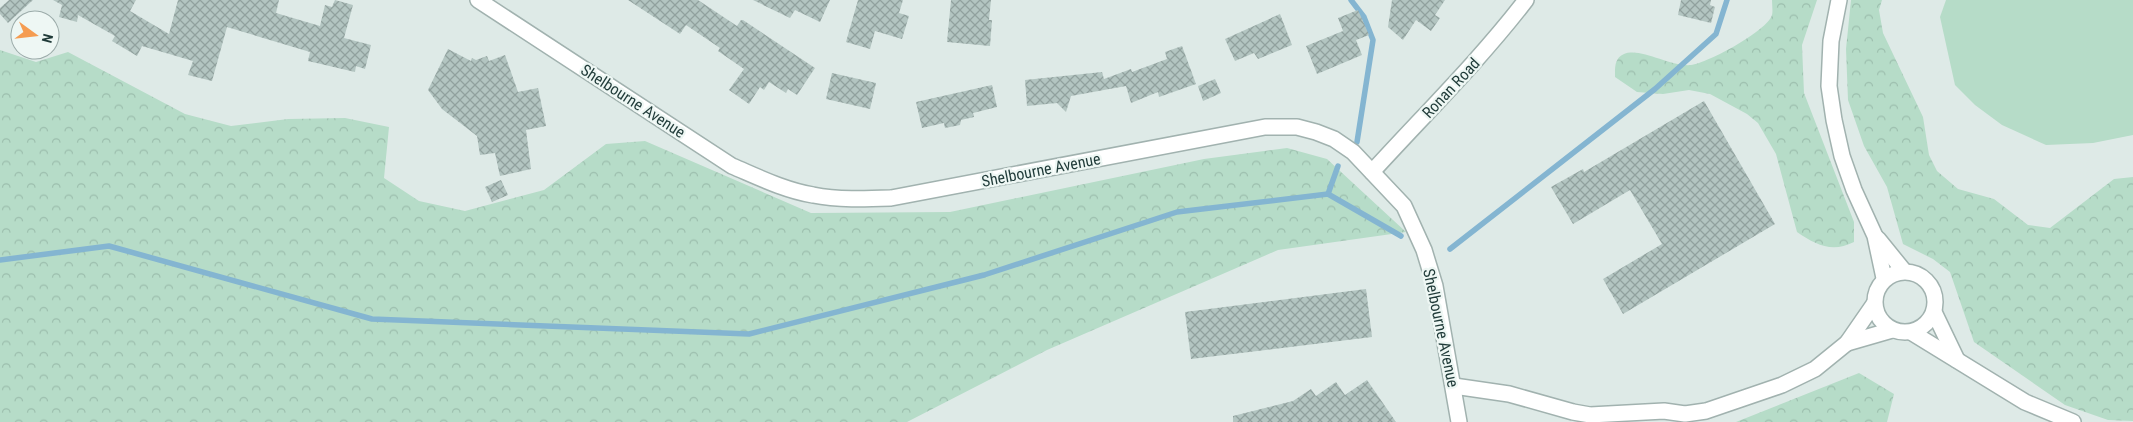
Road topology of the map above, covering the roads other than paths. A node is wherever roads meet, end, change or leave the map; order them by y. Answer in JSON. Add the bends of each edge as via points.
{"nodes":[{"id":1,"x":478,"y":0,"type":"edge"},
{"id":2,"x":1526,"y":0,"type":"edge"},
{"id":3,"x":1839,"y":0,"type":"edge"},
{"id":4,"x":1372,"y":172,"type":"junction"},
{"id":5,"x":1875,"y":236,"type":"junction"},
{"id":6,"x":1904,"y":271,"type":"junction"},
{"id":7,"x":1884,"y":278,"type":"junction"},
{"id":8,"x":1874,"y":304,"type":"junction"},
{"id":9,"x":1934,"y":312,"type":"junction"},
{"id":10,"x":1892,"y":330,"type":"junction"},
{"id":11,"x":1911,"y":332,"type":"junction"},
{"id":12,"x":1847,"y":343,"type":"junction"},
{"id":13,"x":1958,"y":361,"type":"junction"},
{"id":14,"x":1454,"y":386,"type":"junction"},
{"id":15,"x":1459,"y":422,"type":"edge"},
{"id":16,"x":2074,"y":422,"type":"edge"}],
"edges":[{"from":1,"to":4,"type":"street","name":"Shelbourne Avenue","via":[[732,166],[772,183],[813,195],[847,199],[891,198],[1265,127],[1297,128],[1328,137],[1353,152]]},
{"from":2,"to":4,"type":"street","name":"Ronan Road","via":[[1494,42]]},
{"from":3,"to":5,"type":"street","via":[[1830,59],[1829,86],[1834,120],[1854,190]]},
{"from":4,"to":14,"type":"street","name":"Shelbourne Avenue","via":[[1404,206],[1424,250],[1436,286]]},
{"from":5,"to":6,"type":"street"},
{"from":5,"to":7,"type":"street"},
{"from":6,"to":7,"type":"street"},
{"from":6,"to":9,"type":"street","via":[[1928,280],[1935,295]]},
{"from":7,"to":8,"type":"street","via":[[1876,289]]},
{"from":8,"to":10,"type":"street","via":[[1879,319]]},
{"from":8,"to":12,"type":"street"},
{"from":9,"to":11,"type":"street","via":[[1925,325]]},
{"from":9,"to":13,"type":"street"},
{"from":10,"to":11,"type":"street"},
{"from":10,"to":12,"type":"street"},
{"from":11,"to":13,"type":"street"},
{"from":12,"to":14,"type":"street","via":[[1815,369],[1782,385],[1706,411],[1685,414],[1664,411],[1590,415],[1509,394]]},
{"from":13,"to":16,"type":"street","via":[[2025,402]]},
{"from":14,"to":15,"type":"street","name":"Shelbourne Avenue"}]}
